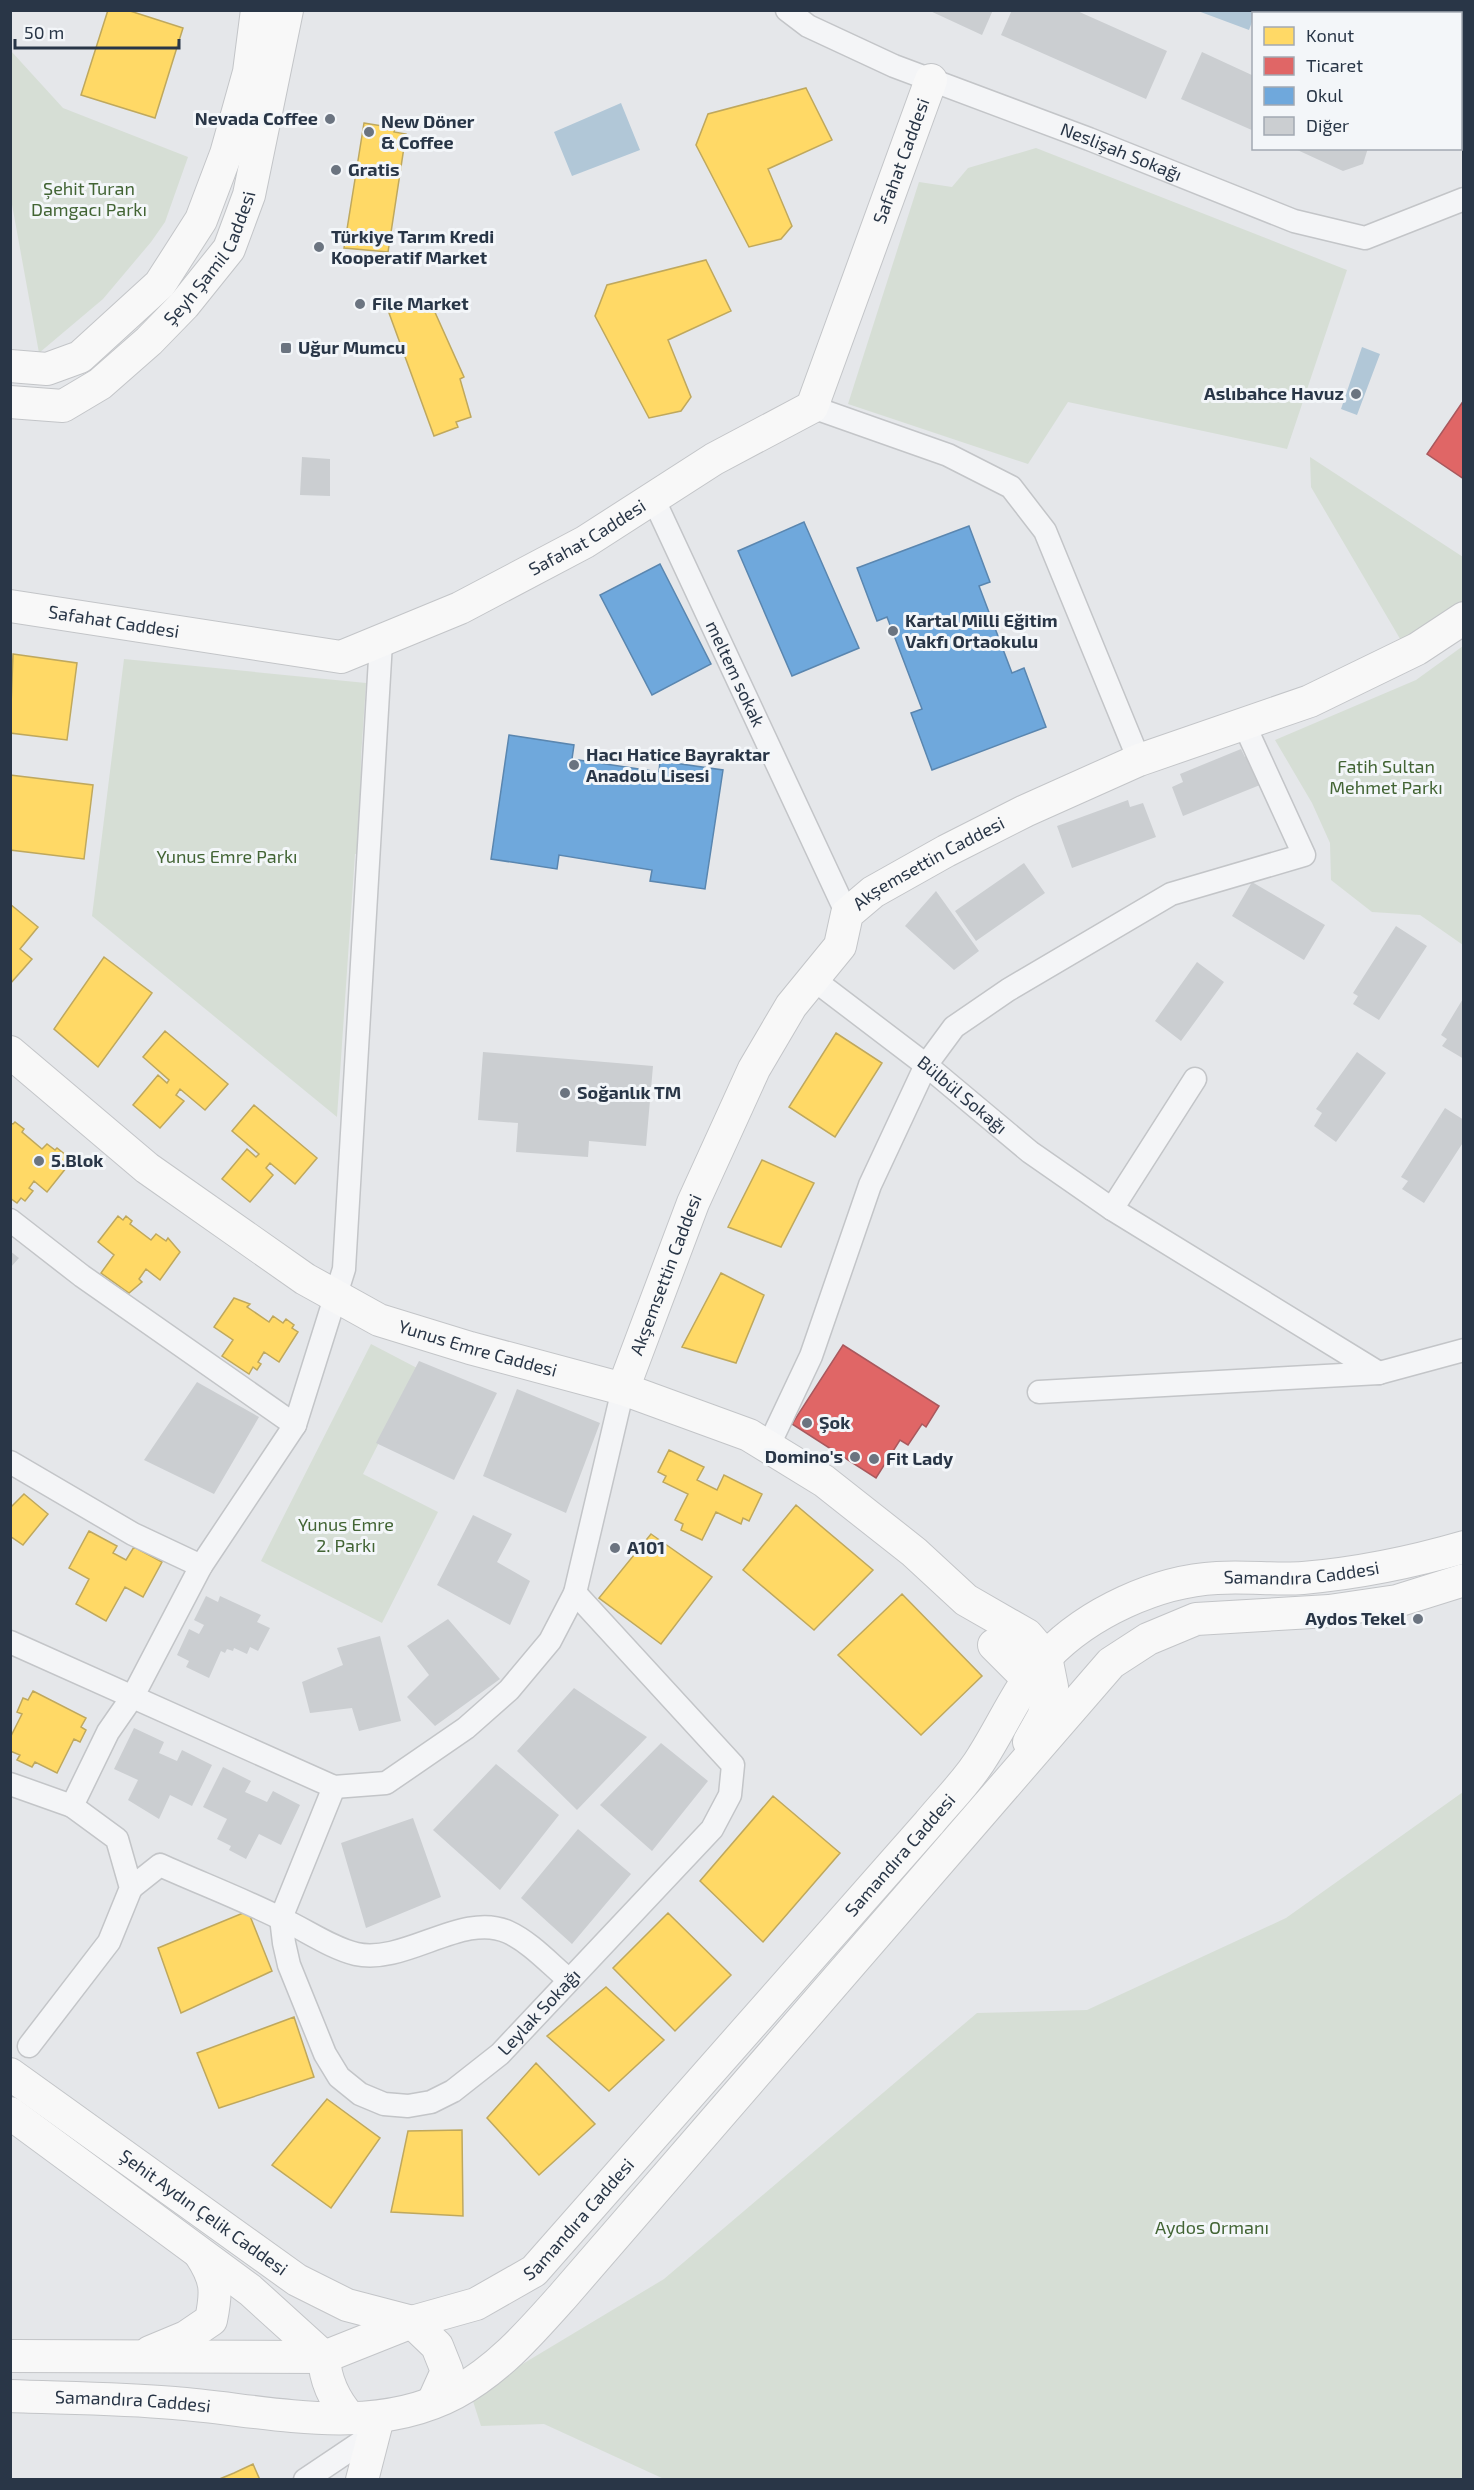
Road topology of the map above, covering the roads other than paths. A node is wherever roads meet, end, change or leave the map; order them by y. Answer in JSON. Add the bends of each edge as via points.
{"nodes":[{"id":1,"x":258,"y":10,"type":"edge"},
{"id":2,"x":287,"y":10,"type":"edge"},
{"id":3,"x":787,"y":10,"type":"edge"},
{"id":4,"x":931,"y":80,"type":"junction"},
{"id":5,"x":1464,"y":199,"type":"edge"},
{"id":6,"x":10,"y":366,"type":"edge"},
{"id":7,"x":10,"y":402,"type":"edge"},
{"id":8,"x":812,"y":407,"type":"junction"},
{"id":9,"x":653,"y":498,"type":"junction"},
{"id":10,"x":10,"y":606,"type":"edge"},
{"id":11,"x":1464,"y":618,"type":"edge"},
{"id":12,"x":381,"y":642,"type":"junction"},
{"id":13,"x":1244,"y":724,"type":"junction"},
{"id":14,"x":1139,"y":760,"type":"junction"},
{"id":15,"x":847,"y":914,"type":"junction"},
{"id":16,"x":813,"y":979,"type":"junction"},
{"id":17,"x":10,"y":1052,"type":"edge"},
{"id":18,"x":926,"y":1065,"type":"junction"},
{"id":19,"x":1195,"y":1079,"type":"dead end"},
{"id":20,"x":1112,"y":1209,"type":"junction"},
{"id":21,"x":10,"y":1220,"type":"edge"},
{"id":22,"x":336,"y":1296,"type":"junction"},
{"id":23,"x":1464,"y":1350,"type":"edge"},
{"id":24,"x":1379,"y":1373,"type":"junction"},
{"id":25,"x":623,"y":1389,"type":"junction"},
{"id":26,"x":1039,"y":1392,"type":"dead end"},
{"id":27,"x":295,"y":1425,"type":"junction"},
{"id":28,"x":768,"y":1447,"type":"junction"},
{"id":29,"x":10,"y":1462,"type":"edge"},
{"id":30,"x":1464,"y":1547,"type":"edge"},
{"id":31,"x":201,"y":1566,"type":"junction"},
{"id":32,"x":1464,"y":1580,"type":"edge"},
{"id":33,"x":575,"y":1593,"type":"junction"},
{"id":34,"x":966,"y":1600,"type":"junction"},
{"id":35,"x":10,"y":1642,"type":"edge"},
{"id":36,"x":994,"y":1645,"type":"junction"},
{"id":37,"x":1111,"y":1663,"type":"junction"},
{"id":38,"x":1039,"y":1665,"type":"junction"},
{"id":39,"x":133,"y":1696,"type":"junction"},
{"id":40,"x":1012,"y":1707,"type":"junction"},
{"id":41,"x":10,"y":1784,"type":"edge"},
{"id":42,"x":334,"y":1787,"type":"junction"},
{"id":43,"x":72,"y":1806,"type":"junction"},
{"id":44,"x":986,"y":1808,"type":"junction"},
{"id":45,"x":131,"y":1888,"type":"junction"},
{"id":46,"x":281,"y":1918,"type":"junction"},
{"id":47,"x":569,"y":1980,"type":"junction"},
{"id":48,"x":28,"y":2046,"type":"dead end"},
{"id":49,"x":10,"y":2074,"type":"edge"},
{"id":50,"x":10,"y":2113,"type":"edge"},
{"id":51,"x":197,"y":2250,"type":"junction"},
{"id":52,"x":412,"y":2322,"type":"junction"},
{"id":53,"x":10,"y":2356,"type":"edge"},
{"id":54,"x":138,"y":2357,"type":"junction"},
{"id":55,"x":324,"y":2357,"type":"junction"},
{"id":56,"x":10,"y":2396,"type":"edge"},
{"id":57,"x":433,"y":2402,"type":"junction"},
{"id":58,"x":368,"y":2423,"type":"junction"},
{"id":59,"x":305,"y":2480,"type":"edge"},
{"id":60,"x":362,"y":2480,"type":"edge"}],
"edges":[{"from":1,"to":6,"type":"main road","name":"Şeyh Şamil Caddesi","via":[[249,72],[226,154],[201,220],[160,284],[80,357],[47,369]]},
{"from":2,"to":7,"type":"main road","name":"Şeyh Şamil Caddesi","via":[[249,195],[229,249],[149,341],[100,384],[63,406]]},
{"from":3,"to":4,"type":"street","name":"Neslişah Sokağı","via":[[808,26]]},
{"from":4,"to":5,"type":"street","name":"Neslişah Sokağı","via":[[1294,221],[1365,238]]},
{"from":4,"to":8,"type":"main road","name":"Safahat Caddesi"},
{"from":8,"to":9,"type":"main road","name":"Safahat Caddesi","via":[[714,459]]},
{"from":8,"to":14,"type":"street","via":[[948,455],[1011,487],[1045,531]]},
{"from":9,"to":12,"type":"main road","name":"Safahat Caddesi","via":[[585,542],[460,608]]},
{"from":9,"to":15,"type":"street","name":"meltem sokak"},
{"from":10,"to":12,"type":"main road","name":"Safahat Caddesi","via":[[341,657]]},
{"from":11,"to":13,"type":"main road","name":"Akşemsettin Caddesi","via":[[1380,668],[1310,701]]},
{"from":12,"to":22,"type":"street","via":[[344,1269]]},
{"from":13,"to":14,"type":"main road","name":"Akşemsettin Caddesi"},
{"from":13,"to":18,"type":"street","via":[[1304,855],[1171,894],[1008,990],[954,1027]]},
{"from":14,"to":15,"type":"main road","name":"Akşemsettin Caddesi","via":[[946,850],[873,892]]},
{"from":15,"to":16,"type":"main road","name":"Akşemsettin Caddesi","via":[[840,946]]},
{"from":16,"to":18,"type":"street","name":"Bülbül Sokağı"},
{"from":16,"to":25,"type":"main road","name":"Akşemsettin Caddesi","via":[[791,1006],[754,1069],[693,1203]]},
{"from":17,"to":22,"type":"main road","name":"Yunus Emre Caddesi","via":[[147,1168],[305,1279]]},
{"from":18,"to":20,"type":"street","name":"Bülbül Sokağı","via":[[1012,1140]]},
{"from":18,"to":28,"type":"street","via":[[870,1185],[812,1356]]},
{"from":19,"to":20,"type":"street"},
{"from":20,"to":24,"type":"street","name":"Bülbül Sokağı"},
{"from":21,"to":27,"type":"street","via":[[82,1276]]},
{"from":22,"to":25,"type":"main road","name":"Yunus Emre Caddesi","via":[[380,1320]]},
{"from":22,"to":27,"type":"street"},
{"from":23,"to":24,"type":"street"},
{"from":24,"to":26,"type":"street"},
{"from":25,"to":28,"type":"main road","name":"Yunus Emre Caddesi","via":[[749,1435]]},
{"from":25,"to":33,"type":"street"},
{"from":27,"to":31,"type":"street"},
{"from":28,"to":34,"type":"main road","name":"Yunus Emre Caddesi","via":[[824,1481],[914,1552]]},
{"from":29,"to":31,"type":"street","via":[[133,1534]]},
{"from":30,"to":38,"type":"main road","name":"Samandıra Caddesi","via":[[1402,1565],[1302,1578],[1215,1578],[1175,1584],[1085,1624]]},
{"from":31,"to":39,"type":"street"},
{"from":32,"to":37,"type":"main road","name":"Samandıra Caddesi","via":[[1397,1601],[1329,1611],[1196,1619],[1148,1639]]},
{"from":33,"to":42,"type":"street","via":[[550,1641],[509,1690],[466,1728],[386,1783]]},
{"from":33,"to":47,"type":"street","name":"Leylak Sokağı","via":[[733,1765],[730,1795],[712,1829]]},
{"from":34,"to":36,"type":"main road"},
{"from":34,"to":38,"type":"main road"},
{"from":35,"to":39,"type":"street"},
{"from":36,"to":38,"type":"main road"},
{"from":36,"to":40,"type":"main road"},
{"from":37,"to":38,"type":"main road"},
{"from":37,"to":44,"type":"main road","name":"Samandıra Caddesi"},
{"from":38,"to":40,"type":"main road","name":"Samandıra Caddesi"},
{"from":38,"to":44,"type":"main road","via":[[1043,1717]]},
{"from":39,"to":42,"type":"street"},
{"from":39,"to":43,"type":"street","via":[[108,1732]]},
{"from":40,"to":52,"type":"main road","name":"Samandıra Caddesi","via":[[982,1758],[929,1823],[534,2271],[476,2304]]},
{"from":41,"to":43,"type":"street"},
{"from":42,"to":46,"type":"street"},
{"from":43,"to":45,"type":"street","via":[[117,1839]]},
{"from":44,"to":57,"type":"main road","name":"Samandıra Caddesi","via":[[506,2359],[455,2393]]},
{"from":45,"to":46,"type":"street","via":[[160,1865]]},
{"from":45,"to":48,"type":"street","via":[[109,1942]]},
{"from":46,"to":47,"type":"street","via":[[344,1950],[369,1956],[472,1929],[495,1928],[517,1937]]},
{"from":46,"to":47,"type":"street","name":"Leylak Sokağı","via":[[289,1965],[325,2054],[339,2077],[360,2094],[384,2104],[408,2106],[431,2102],[453,2091],[500,2054]]},
{"from":49,"to":52,"type":"main road","name":"Şehit Aydın Çelik Caddesi","via":[[297,2280],[347,2305]]},
{"from":50,"to":51,"type":"main road","name":"Şehit Aydın Çelik Caddesi"},
{"from":51,"to":54,"type":"main road","name":"Şehit Aydın Çelik Caddesi","via":[[210,2270],[216,2293],[211,2320],[186,2337]]},
{"from":51,"to":55,"type":"main road","name":"Şehit Aydın Çelik Caddesi","via":[[250,2290]]},
{"from":52,"to":55,"type":"main road","name":"Samandıra Caddesi"},
{"from":52,"to":57,"type":"main road","via":[[437,2346],[447,2371]]},
{"from":53,"to":54,"type":"main road","name":"Samandıra Caddesi"},
{"from":54,"to":55,"type":"main road","name":"Samandıra Caddesi"},
{"from":55,"to":58,"type":"main road","via":[[324,2370],[340,2408]]},
{"from":56,"to":58,"type":"main road","name":"Samandıra Caddesi","via":[[172,2403]]},
{"from":57,"to":58,"type":"main road","name":"Samandıra Caddesi"},
{"from":58,"to":59,"type":"street"},
{"from":58,"to":60,"type":"main road"}]}
